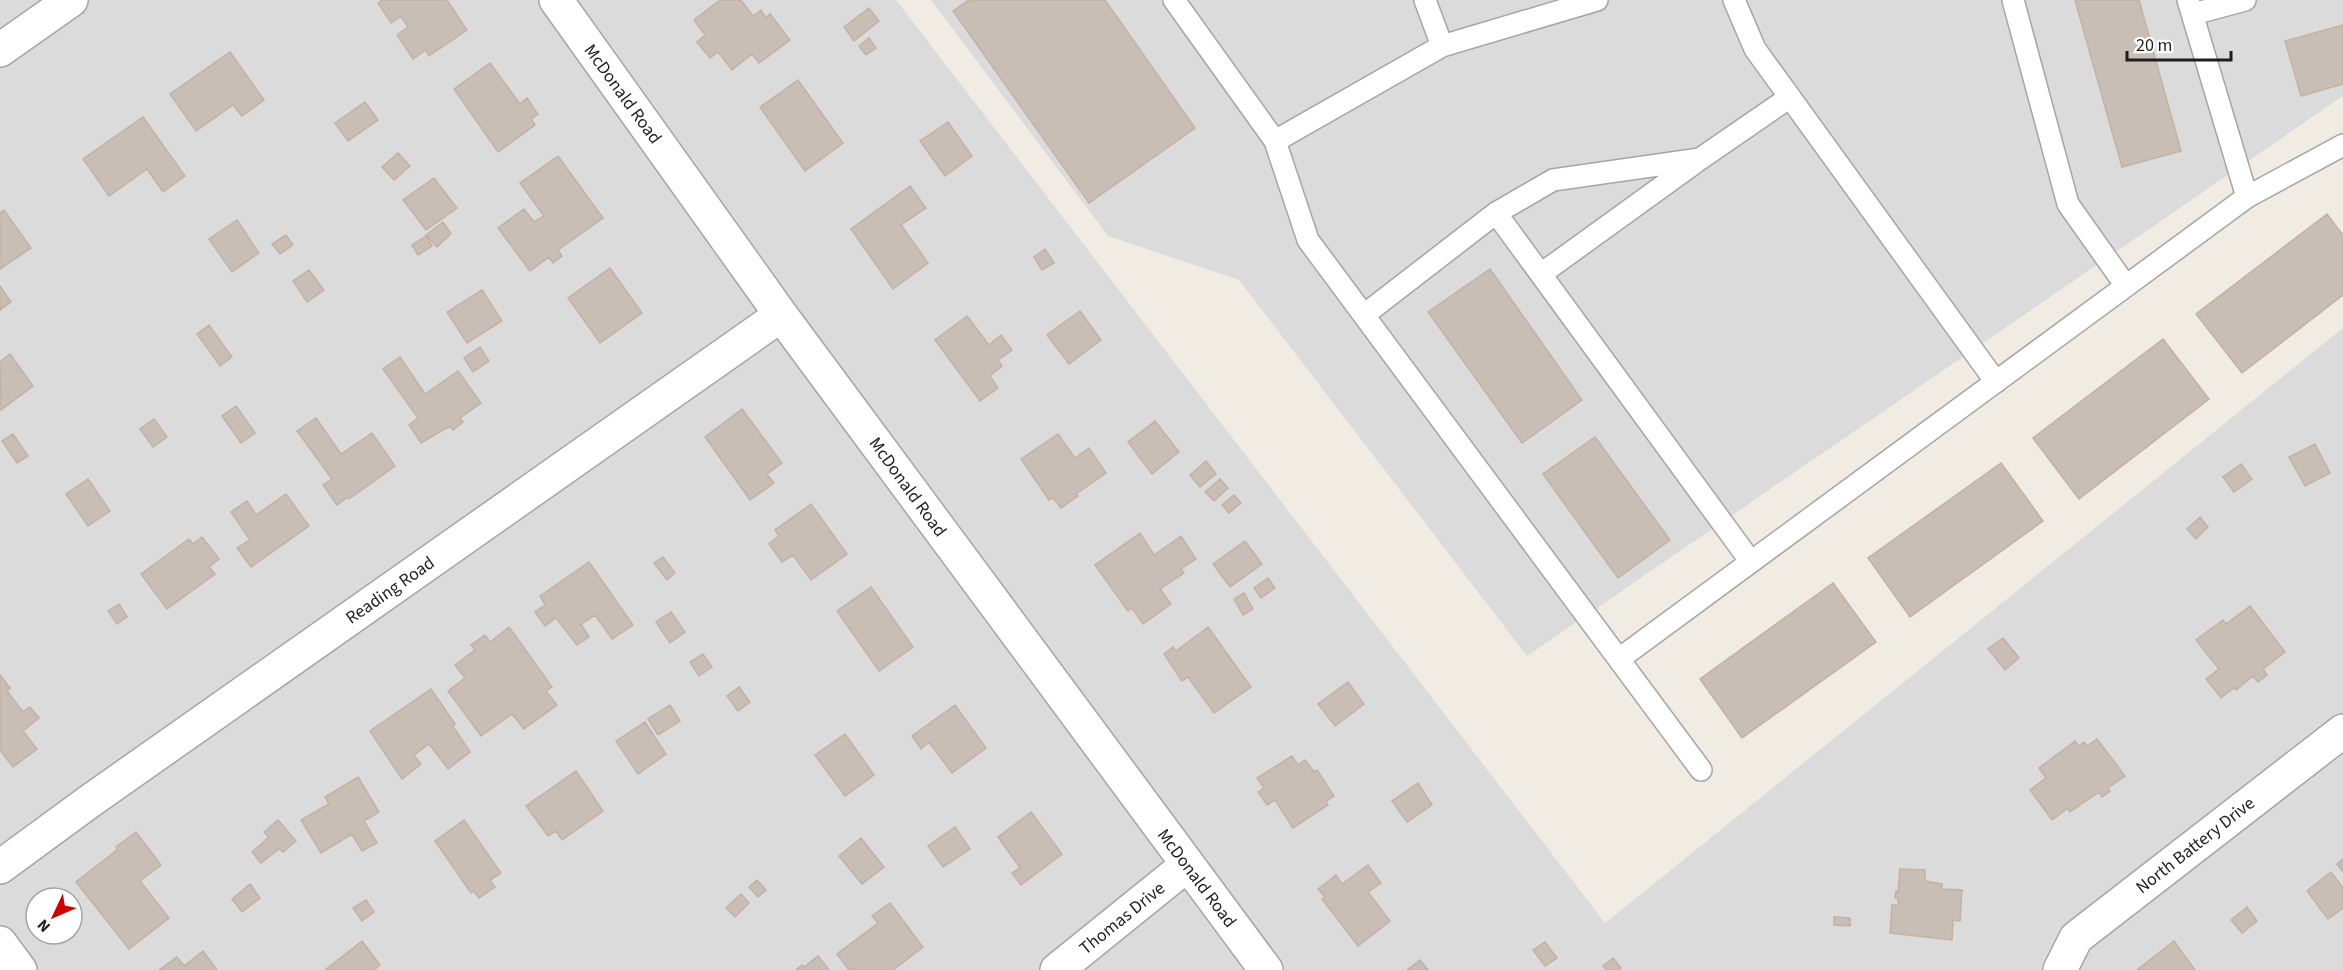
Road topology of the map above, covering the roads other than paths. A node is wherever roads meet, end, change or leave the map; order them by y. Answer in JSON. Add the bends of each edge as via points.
{"nodes":[{"id":1,"x":71,"y":0,"type":"edge"},
{"id":2,"x":556,"y":0,"type":"edge"},
{"id":3,"x":1174,"y":0,"type":"edge"},
{"id":4,"x":1425,"y":0,"type":"edge"},
{"id":5,"x":1596,"y":0,"type":"edge"},
{"id":6,"x":1734,"y":0,"type":"edge"},
{"id":7,"x":2013,"y":0,"type":"edge"},
{"id":8,"x":2245,"y":0,"type":"edge"},
{"id":9,"x":2190,"y":7,"type":"edge"},
{"id":10,"x":1442,"y":45,"type":"junction"},
{"id":11,"x":0,"y":50,"type":"edge"},
{"id":12,"x":1790,"y":97,"type":"junction"},
{"id":13,"x":1275,"y":141,"type":"junction"},
{"id":14,"x":2343,"y":145,"type":"edge"},
{"id":15,"x":1700,"y":159,"type":"junction"},
{"id":16,"x":2247,"y":197,"type":"junction"},
{"id":17,"x":1497,"y":213,"type":"junction"},
{"id":18,"x":1541,"y":274,"type":"junction"},
{"id":19,"x":2126,"y":286,"type":"junction"},
{"id":20,"x":781,"y":315,"type":"junction"},
{"id":21,"x":1364,"y":315,"type":"junction"},
{"id":22,"x":1996,"y":382,"type":"junction"},
{"id":23,"x":1751,"y":562,"type":"junction"},
{"id":24,"x":1619,"y":660,"type":"junction"},
{"id":25,"x":2343,"y":731,"type":"edge"},
{"id":26,"x":1701,"y":770,"type":"dead end"},
{"id":27,"x":1187,"y":865,"type":"junction"},
{"id":28,"x":0,"y":867,"type":"edge"},
{"id":29,"x":0,"y":943,"type":"edge"},
{"id":30,"x":20,"y":970,"type":"edge"},
{"id":31,"x":1057,"y":970,"type":"edge"},
{"id":32,"x":1266,"y":970,"type":"edge"},
{"id":33,"x":2060,"y":970,"type":"edge"}],
"edges":[{"from":1,"to":11,"type":"street"},
{"from":2,"to":20,"type":"street","name":"McDonald Road"},
{"from":3,"to":13,"type":"lane"},
{"from":4,"to":10,"type":"lane"},
{"from":5,"to":10,"type":"lane"},
{"from":6,"to":12,"type":"lane","via":[[1755,49]]},
{"from":7,"to":19,"type":"lane","via":[[2068,204]]},
{"from":8,"to":9,"type":"lane"},
{"from":9,"to":16,"type":"lane"},
{"from":10,"to":13,"type":"lane"},
{"from":12,"to":15,"type":"lane"},
{"from":12,"to":22,"type":"lane"},
{"from":13,"to":21,"type":"lane","via":[[1308,240]]},
{"from":14,"to":16,"type":"lane"},
{"from":15,"to":17,"type":"lane","via":[[1553,180]]},
{"from":15,"to":18,"type":"lane"},
{"from":16,"to":19,"type":"lane"},
{"from":17,"to":18,"type":"lane"},
{"from":17,"to":21,"type":"lane"},
{"from":18,"to":23,"type":"lane"},
{"from":19,"to":22,"type":"lane"},
{"from":20,"to":27,"type":"street","name":"McDonald Road"},
{"from":20,"to":28,"type":"street","name":"Reading Road"},
{"from":21,"to":24,"type":"lane"},
{"from":22,"to":23,"type":"lane"},
{"from":23,"to":24,"type":"lane"},
{"from":24,"to":26,"type":"lane"},
{"from":25,"to":33,"type":"street","name":"North Battery Drive","via":[[2076,938]]},
{"from":27,"to":31,"type":"street","name":"Thomas Drive"},
{"from":27,"to":32,"type":"street","name":"McDonald Road"},
{"from":29,"to":30,"type":"street"}]}
